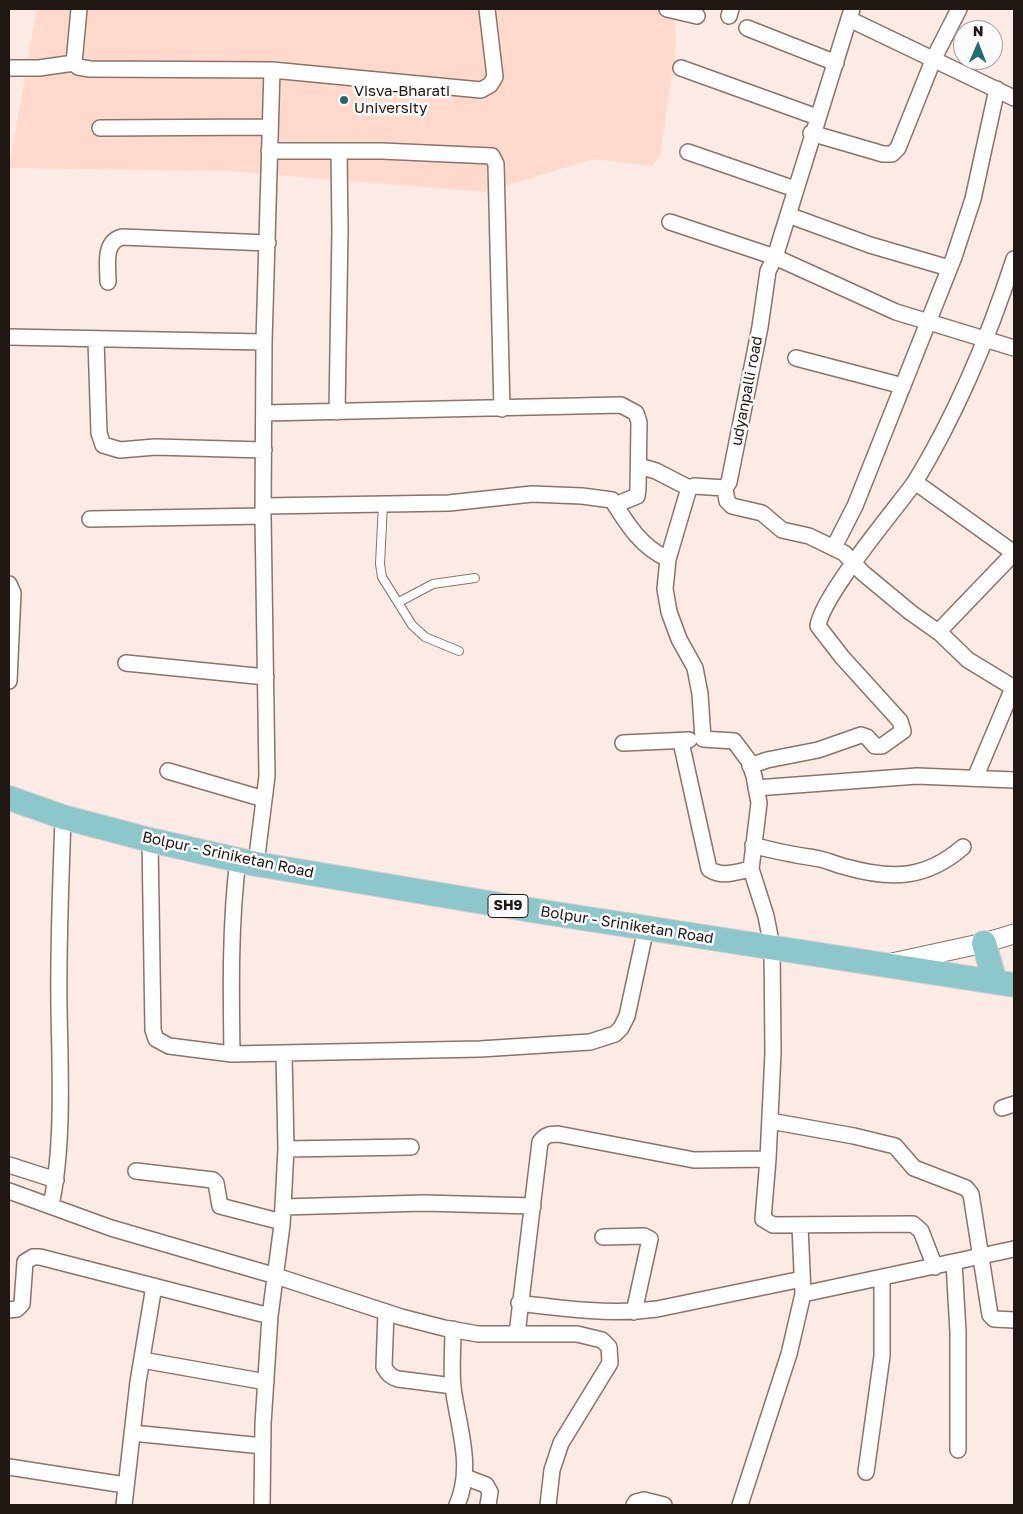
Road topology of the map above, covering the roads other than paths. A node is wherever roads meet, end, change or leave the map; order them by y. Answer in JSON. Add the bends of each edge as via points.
{"nodes":[{"id":1,"x":79,"y":9,"type":"edge"},
{"id":2,"x":487,"y":9,"type":"edge"},
{"id":3,"x":667,"y":9,"type":"edge"},
{"id":4,"x":959,"y":9,"type":"edge"},
{"id":5,"x":849,"y":12,"type":"edge"},
{"id":6,"x":697,"y":16,"type":"dead end"},
{"id":7,"x":747,"y":28,"type":"dead end"},
{"id":8,"x":934,"y":58,"type":"junction"},
{"id":9,"x":74,"y":63,"type":"junction"},
{"id":10,"x":836,"y":63,"type":"junction"},
{"id":11,"x":9,"y":68,"type":"edge"},
{"id":12,"x":681,"y":68,"type":"dead end"},
{"id":13,"x":272,"y":70,"type":"junction"},
{"id":14,"x":997,"y":89,"type":"junction"},
{"id":15,"x":1014,"y":98,"type":"edge"},
{"id":16,"x":817,"y":117,"type":"junction"},
{"id":17,"x":270,"y":127,"type":"junction"},
{"id":18,"x":100,"y":128,"type":"dead end"},
{"id":19,"x":812,"y":133,"type":"junction"},
{"id":20,"x":269,"y":151,"type":"junction"},
{"id":21,"x":339,"y":151,"type":"junction"},
{"id":22,"x":688,"y":152,"type":"dead end"},
{"id":23,"x":795,"y":189,"type":"junction"},
{"id":24,"x":788,"y":215,"type":"junction"},
{"id":25,"x":670,"y":222,"type":"dead end"},
{"id":26,"x":268,"y":243,"type":"junction"},
{"id":27,"x":775,"y":257,"type":"junction"},
{"id":28,"x":1014,"y":259,"type":"edge"},
{"id":29,"x":949,"y":268,"type":"junction"},
{"id":30,"x":108,"y":282,"type":"dead end"},
{"id":31,"x":1010,"y":284,"type":"edge"},
{"id":32,"x":929,"y":321,"type":"junction"},
{"id":33,"x":9,"y":338,"type":"edge"},
{"id":34,"x":96,"y":340,"type":"junction"},
{"id":35,"x":985,"y":340,"type":"junction"},
{"id":36,"x":264,"y":342,"type":"junction"},
{"id":37,"x":1014,"y":348,"type":"edge"},
{"id":38,"x":796,"y":358,"type":"dead end"},
{"id":39,"x":903,"y":386,"type":"junction"},
{"id":40,"x":502,"y":409,"type":"junction"},
{"id":41,"x":337,"y":412,"type":"junction"},
{"id":42,"x":264,"y":413,"type":"junction"},
{"id":43,"x":264,"y":450,"type":"junction"},
{"id":44,"x":638,"y":466,"type":"junction"},
{"id":45,"x":915,"y":482,"type":"junction"},
{"id":46,"x":689,"y":488,"type":"junction"},
{"id":47,"x":725,"y":488,"type":"junction"},
{"id":48,"x":383,"y":504,"type":"junction"},
{"id":49,"x":615,"y":504,"type":"junction"},
{"id":50,"x":263,"y":511,"type":"junction"},
{"id":51,"x":90,"y":519,"type":"dead end"},
{"id":52,"x":834,"y":547,"type":"junction"},
{"id":53,"x":1013,"y":550,"type":"edge"},
{"id":54,"x":668,"y":559,"type":"junction"},
{"id":55,"x":854,"y":562,"type":"junction"},
{"id":56,"x":475,"y":578,"type":"dead end"},
{"id":57,"x":9,"y":584,"type":"edge"},
{"id":58,"x":399,"y":602,"type":"junction"},
{"id":59,"x":941,"y":634,"type":"junction"},
{"id":60,"x":459,"y":651,"type":"dead end"},
{"id":61,"x":126,"y":663,"type":"dead end"},
{"id":62,"x":266,"y":677,"type":"junction"},
{"id":63,"x":9,"y":681,"type":"edge"},
{"id":64,"x":1014,"y":688,"type":"edge"},
{"id":65,"x":703,"y":738,"type":"junction"},
{"id":66,"x":681,"y":742,"type":"junction"},
{"id":67,"x":623,"y":743,"type":"dead end"},
{"id":68,"x":750,"y":766,"type":"junction"},
{"id":69,"x":168,"y":771,"type":"dead end"},
{"id":70,"x":975,"y":778,"type":"junction"},
{"id":71,"x":1014,"y":780,"type":"edge"},
{"id":72,"x":756,"y":788,"type":"junction"},
{"id":73,"x":9,"y":798,"type":"edge"},
{"id":74,"x":264,"y":799,"type":"junction"},
{"id":75,"x":63,"y":817,"type":"junction"},
{"id":76,"x":150,"y":840,"type":"junction"},
{"id":77,"x":753,"y":845,"type":"junction"},
{"id":78,"x":963,"y":847,"type":"dead end"},
{"id":79,"x":247,"y":861,"type":"junction"},
{"id":80,"x":751,"y":869,"type":"junction"},
{"id":81,"x":646,"y":928,"type":"junction"},
{"id":82,"x":1014,"y":934,"type":"edge"},
{"id":83,"x":984,"y":943,"type":"junction"},
{"id":84,"x":772,"y":947,"type":"junction"},
{"id":85,"x":881,"y":966,"type":"junction"},
{"id":86,"x":1005,"y":984,"type":"edge"},
{"id":87,"x":284,"y":1053,"type":"junction"},
{"id":88,"x":232,"y":1054,"type":"junction"},
{"id":89,"x":770,"y":1121,"type":"junction"},
{"id":90,"x":411,"y":1147,"type":"dead end"},
{"id":91,"x":286,"y":1149,"type":"junction"},
{"id":92,"x":768,"y":1158,"type":"junction"},
{"id":93,"x":9,"y":1165,"type":"edge"},
{"id":94,"x":136,"y":1171,"type":"dead end"},
{"id":95,"x":9,"y":1191,"type":"edge"},
{"id":96,"x":54,"y":1193,"type":"junction"},
{"id":97,"x":533,"y":1206,"type":"junction"},
{"id":98,"x":282,"y":1214,"type":"junction"},
{"id":99,"x":800,"y":1226,"type":"junction"},
{"id":100,"x":603,"y":1238,"type":"dead end"},
{"id":101,"x":1014,"y":1249,"type":"edge"},
{"id":102,"x":982,"y":1256,"type":"junction"},
{"id":103,"x":954,"y":1262,"type":"junction"},
{"id":104,"x":934,"y":1268,"type":"junction"},
{"id":105,"x":276,"y":1276,"type":"junction"},
{"id":106,"x":882,"y":1278,"type":"junction"},
{"id":107,"x":154,"y":1286,"type":"junction"},
{"id":108,"x":802,"y":1287,"type":"junction"},
{"id":109,"x":519,"y":1303,"type":"junction"},
{"id":110,"x":9,"y":1310,"type":"edge"},
{"id":111,"x":578,"y":1311,"type":"junction"},
{"id":112,"x":386,"y":1312,"type":"junction"},
{"id":113,"x":634,"y":1312,"type":"junction"},
{"id":114,"x":270,"y":1316,"type":"junction"},
{"id":115,"x":1014,"y":1320,"type":"edge"},
{"id":116,"x":453,"y":1330,"type":"junction"},
{"id":117,"x":516,"y":1334,"type":"junction"},
{"id":118,"x":577,"y":1334,"type":"junction"},
{"id":119,"x":142,"y":1360,"type":"junction"},
{"id":120,"x":266,"y":1382,"type":"junction"},
{"id":121,"x":453,"y":1386,"type":"junction"},
{"id":122,"x":132,"y":1433,"type":"junction"},
{"id":123,"x":263,"y":1446,"type":"junction"},
{"id":124,"x":958,"y":1450,"type":"dead end"},
{"id":125,"x":9,"y":1467,"type":"edge"},
{"id":126,"x":866,"y":1472,"type":"dead end"},
{"id":127,"x":465,"y":1478,"type":"junction"},
{"id":128,"x":125,"y":1485,"type":"junction"},
{"id":129,"x":124,"y":1505,"type":"edge"},
{"id":130,"x":262,"y":1505,"type":"edge"},
{"id":131,"x":457,"y":1505,"type":"edge"},
{"id":132,"x":488,"y":1505,"type":"edge"},
{"id":133,"x":548,"y":1505,"type":"edge"},
{"id":134,"x":634,"y":1505,"type":"edge"},
{"id":135,"x":664,"y":1505,"type":"edge"},
{"id":136,"x":740,"y":1505,"type":"edge"}],
"edges":[{"from":1,"to":9,"type":"street"},
{"from":2,"to":13,"type":"street","via":[[494,77],[490,86],[481,90]]},
{"from":3,"to":6,"type":"street"},
{"from":4,"to":8,"type":"street"},
{"from":5,"to":8,"type":"street"},
{"from":5,"to":10,"type":"street","name":"udyanpalli road"},
{"from":7,"to":10,"type":"street"},
{"from":8,"to":14,"type":"street"},
{"from":8,"to":19,"type":"street","via":[[898,148],[892,154]]},
{"from":9,"to":11,"type":"street"},
{"from":9,"to":13,"type":"street","via":[[90,69]]},
{"from":10,"to":16,"type":"street","name":"udyanpalli road"},
{"from":12,"to":16,"type":"street"},
{"from":13,"to":17,"type":"street"},
{"from":14,"to":15,"type":"street"},
{"from":14,"to":29,"type":"street","via":[[973,199]]},
{"from":16,"to":19,"type":"street","name":"udyanpalli road"},
{"from":17,"to":18,"type":"street"},
{"from":17,"to":20,"type":"street"},
{"from":19,"to":23,"type":"street","name":"udyanpalli road"},
{"from":20,"to":21,"type":"street"},
{"from":20,"to":26,"type":"street"},
{"from":21,"to":40,"type":"street","via":[[488,154],[494,159],[499,230]]},
{"from":21,"to":41,"type":"street"},
{"from":22,"to":23,"type":"street"},
{"from":23,"to":24,"type":"street","name":"udyanpalli road"},
{"from":24,"to":27,"type":"street","name":"udyanpalli road"},
{"from":24,"to":29,"type":"street","via":[[870,245]]},
{"from":25,"to":27,"type":"street"},
{"from":26,"to":30,"type":"street","via":[[122,236],[109,244]]},
{"from":26,"to":36,"type":"street"},
{"from":27,"to":32,"type":"street","via":[[896,312]]},
{"from":27,"to":47,"type":"street","name":"udyanpalli road","via":[[768,271],[729,482]]},
{"from":28,"to":31,"type":"street"},
{"from":29,"to":32,"type":"street"},
{"from":31,"to":35,"type":"street"},
{"from":32,"to":35,"type":"street"},
{"from":32,"to":39,"type":"street"},
{"from":33,"to":34,"type":"street"},
{"from":34,"to":36,"type":"street"},
{"from":34,"to":43,"type":"street","via":[[98,433],[103,445],[120,450]]},
{"from":35,"to":37,"type":"street"},
{"from":35,"to":45,"type":"street","via":[[934,452]]},
{"from":36,"to":42,"type":"street"},
{"from":38,"to":39,"type":"street"},
{"from":39,"to":52,"type":"street","via":[[855,506]]},
{"from":40,"to":41,"type":"street"},
{"from":40,"to":44,"type":"street","via":[[622,405],[636,413]]},
{"from":41,"to":42,"type":"street"},
{"from":42,"to":43,"type":"street"},
{"from":43,"to":50,"type":"street"},
{"from":44,"to":46,"type":"street","via":[[656,470]]},
{"from":44,"to":49,"type":"street","via":[[637,496]]},
{"from":45,"to":53,"type":"street"},
{"from":45,"to":55,"type":"street"},
{"from":46,"to":47,"type":"street"},
{"from":46,"to":54,"type":"street"},
{"from":47,"to":52,"type":"street","via":[[727,501],[732,506],[762,512],[782,530],[809,536]]},
{"from":48,"to":49,"type":"street","via":[[450,503],[532,494],[597,498],[612,500]]},
{"from":48,"to":50,"type":"street"},
{"from":48,"to":58,"type":"lane","via":[[380,564],[382,576]]},
{"from":49,"to":54,"type":"street","via":[[636,537]]},
{"from":50,"to":51,"type":"street"},
{"from":50,"to":62,"type":"street"},
{"from":52,"to":55,"type":"street"},
{"from":53,"to":59,"type":"street","via":[[942,628]]},
{"from":54,"to":65,"type":"street","via":[[665,590],[669,612],[695,668]]},
{"from":55,"to":59,"type":"street","via":[[910,612]]},
{"from":55,"to":68,"type":"street","via":[[823,610],[818,626],[900,722],[903,731],[882,746],[875,746],[861,735],[818,750]]},
{"from":56,"to":58,"type":"lane","via":[[433,584]]},
{"from":57,"to":63,"type":"street","via":[[13,593]]},
{"from":58,"to":60,"type":"lane","via":[[412,625],[425,637]]},
{"from":59,"to":64,"type":"street","via":[[968,660]]},
{"from":61,"to":62,"type":"street"},
{"from":62,"to":74,"type":"street","via":[[267,776]]},
{"from":64,"to":70,"type":"street"},
{"from":65,"to":66,"type":"street"},
{"from":65,"to":68,"type":"street","via":[[734,741]]},
{"from":66,"to":67,"type":"street"},
{"from":66,"to":80,"type":"street","via":[[709,869],[723,874]]},
{"from":68,"to":72,"type":"street"},
{"from":69,"to":74,"type":"street"},
{"from":70,"to":71,"type":"street"},
{"from":70,"to":72,"type":"street","via":[[881,778]]},
{"from":72,"to":77,"type":"street","via":[[758,817]]},
{"from":73,"to":75,"type":"main road","name":"Bolpur - Sriniketan Road","number":"SH9"},
{"from":74,"to":79,"type":"street"},
{"from":75,"to":76,"type":"main road","name":"Bolpur - Sriniketan Road","number":"SH9"},
{"from":75,"to":96,"type":"street","via":[[60,1083]]},
{"from":76,"to":79,"type":"main road","name":"Bolpur - Sriniketan Road","number":"SH9"},
{"from":76,"to":88,"type":"street","via":[[153,1030],[156,1038],[169,1046]]},
{"from":77,"to":78,"type":"street","via":[[890,875],[928,870],[945,862]]},
{"from":77,"to":80,"type":"street"},
{"from":79,"to":81,"type":"main road","name":"Bolpur - Sriniketan Road","number":"SH9"},
{"from":79,"to":88,"type":"street","via":[[232,905]]},
{"from":80,"to":84,"type":"street"},
{"from":81,"to":84,"type":"main road","name":"Bolpur - Sriniketan Road","number":"SH9"},
{"from":81,"to":87,"type":"street","via":[[627,1016],[621,1028],[607,1038],[590,1042],[480,1049]]},
{"from":82,"to":83,"type":"street"},
{"from":83,"to":85,"type":"street"},
{"from":83,"to":86,"type":"main road"},
{"from":84,"to":85,"type":"main road","name":"Bolpur - Sriniketan Road","number":"SH9"},
{"from":84,"to":89,"type":"street"},
{"from":85,"to":86,"type":"main road","name":"Bolpur - Sriniketan Road","number":"SH9"},
{"from":87,"to":88,"type":"street"},
{"from":87,"to":91,"type":"street"},
{"from":89,"to":92,"type":"street"},
{"from":89,"to":102,"type":"street","via":[[895,1146],[914,1168],[966,1188],[971,1194]]},
{"from":90,"to":91,"type":"street"},
{"from":91,"to":98,"type":"street"},
{"from":92,"to":97,"type":"street","via":[[694,1160],[551,1134],[540,1142]]},
{"from":92,"to":99,"type":"street","via":[[763,1219],[773,1225]]},
{"from":93,"to":96,"type":"street"},
{"from":94,"to":98,"type":"street","via":[[213,1180],[220,1206]]},
{"from":95,"to":96,"type":"street"},
{"from":96,"to":105,"type":"street","via":[[111,1228]]},
{"from":97,"to":98,"type":"street","via":[[424,1203]]},
{"from":97,"to":109,"type":"street"},
{"from":98,"to":105,"type":"street"},
{"from":99,"to":104,"type":"street","via":[[913,1224],[921,1231]]},
{"from":99,"to":108,"type":"street"},
{"from":100,"to":113,"type":"street","via":[[644,1236],[650,1239]]},
{"from":101,"to":102,"type":"street"},
{"from":102,"to":103,"type":"street"},
{"from":102,"to":115,"type":"street","via":[[990,1315],[994,1319]]},
{"from":103,"to":104,"type":"street"},
{"from":103,"to":124,"type":"street","via":[[958,1332]]},
{"from":104,"to":106,"type":"street"},
{"from":105,"to":112,"type":"street"},
{"from":105,"to":114,"type":"street"},
{"from":106,"to":108,"type":"street"},
{"from":106,"to":126,"type":"street","via":[[882,1356]]},
{"from":107,"to":110,"type":"street","via":[[33,1257],[25,1262],[22,1304]]},
{"from":107,"to":114,"type":"street"},
{"from":107,"to":119,"type":"street"},
{"from":108,"to":113,"type":"street"},
{"from":108,"to":136,"type":"street","via":[[789,1354]]},
{"from":109,"to":111,"type":"street"},
{"from":109,"to":117,"type":"street"},
{"from":111,"to":113,"type":"street"},
{"from":111,"to":118,"type":"street"},
{"from":112,"to":116,"type":"street"},
{"from":112,"to":121,"type":"street","via":[[384,1367],[391,1377]]},
{"from":114,"to":120,"type":"street"},
{"from":116,"to":117,"type":"street"},
{"from":116,"to":121,"type":"street"},
{"from":117,"to":118,"type":"street"},
{"from":118,"to":133,"type":"street","via":[[602,1340],[609,1347],[610,1363],[561,1443],[552,1470]]},
{"from":119,"to":120,"type":"street"},
{"from":119,"to":122,"type":"street"},
{"from":120,"to":123,"type":"street"},
{"from":121,"to":127,"type":"street","via":[[463,1437]]},
{"from":122,"to":123,"type":"street"},
{"from":122,"to":128,"type":"street"},
{"from":123,"to":130,"type":"street"},
{"from":125,"to":128,"type":"street"},
{"from":127,"to":131,"type":"street"},
{"from":127,"to":132,"type":"street","via":[[486,1485],[490,1492]]},
{"from":128,"to":129,"type":"street"},
{"from":134,"to":135,"type":"street","via":[[644,1500]]}]}
